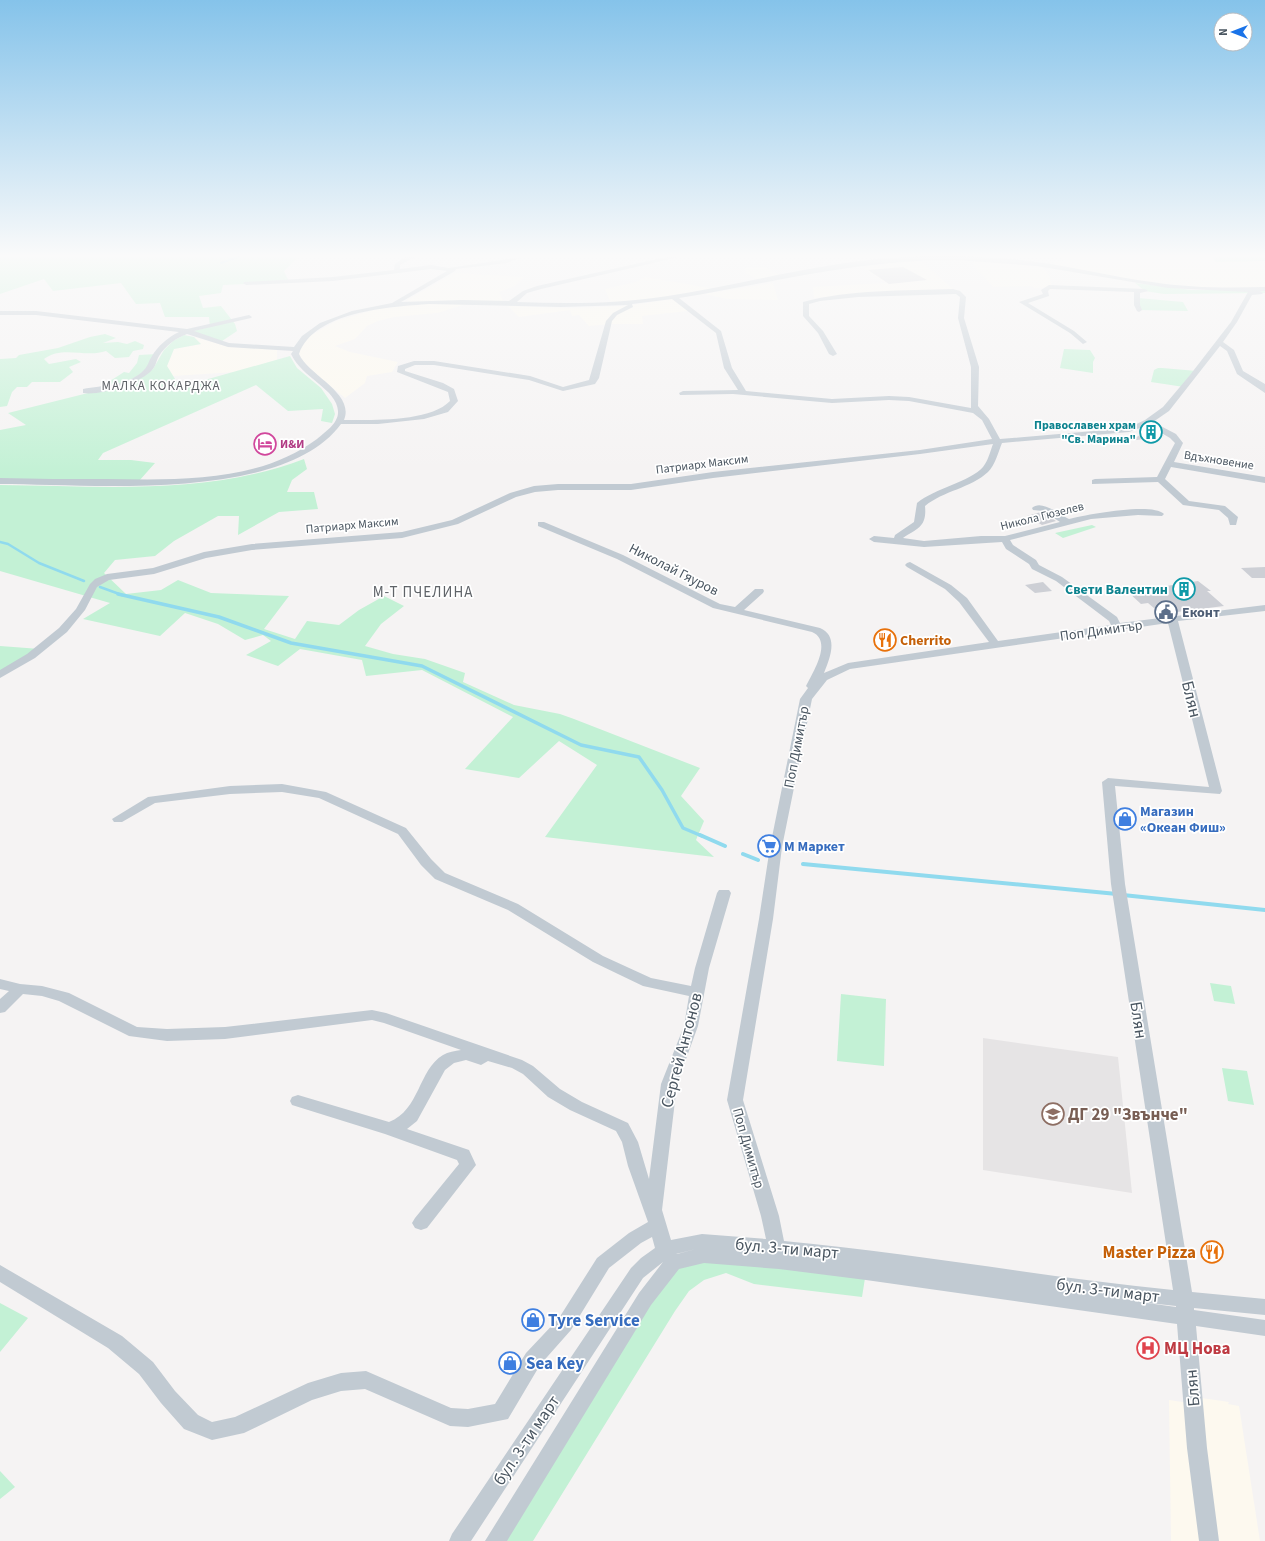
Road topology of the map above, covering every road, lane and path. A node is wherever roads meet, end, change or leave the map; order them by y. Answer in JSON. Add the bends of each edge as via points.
{"nodes":[{"id":1,"x":169,"y":329,"type":"edge"},
{"id":2,"x":198,"y":329,"type":"edge"},
{"id":3,"x":317,"y":329,"type":"edge"},
{"id":4,"x":607,"y":329,"type":"edge"},
{"id":5,"x":715,"y":329,"type":"edge"},
{"id":6,"x":818,"y":329,"type":"edge"},
{"id":7,"x":964,"y":329,"type":"edge"},
{"id":8,"x":1067,"y":329,"type":"edge"},
{"id":9,"x":1228,"y":329,"type":"edge"},
{"id":10,"x":187,"y":331,"type":"junction"},
{"id":11,"x":1083,"y":342,"type":"dead end"},
{"id":12,"x":1218,"y":342,"type":"junction"},
{"id":13,"x":296,"y":349,"type":"junction"},
{"id":14,"x":833,"y":354,"type":"dead end"},
{"id":15,"x":1265,"y":390,"type":"edge"},
{"id":16,"x":86,"y":391,"type":"dead end"},
{"id":17,"x":683,"y":393,"type":"dead end"},
{"id":18,"x":744,"y":394,"type":"junction"},
{"id":19,"x":976,"y":411,"type":"junction"},
{"id":20,"x":340,"y":422,"type":"junction"},
{"id":21,"x":1148,"y":422,"type":"junction"},
{"id":22,"x":998,"y":442,"type":"junction"},
{"id":23,"x":1169,"y":464,"type":"junction"},
{"id":24,"x":1160,"y":479,"type":"junction"},
{"id":25,"x":1265,"y":480,"type":"edge"},
{"id":26,"x":0,"y":481,"type":"edge"},
{"id":27,"x":1095,"y":482,"type":"dead end"},
{"id":28,"x":1036,"y":508,"type":"dead end"},
{"id":29,"x":1159,"y":514,"type":"dead end"},
{"id":30,"x":1067,"y":522,"type":"junction"},
{"id":31,"x":1234,"y":522,"type":"dead end"},
{"id":32,"x":540,"y":524,"type":"dead end"},
{"id":33,"x":874,"y":539,"type":"dead end"},
{"id":34,"x":1006,"y":539,"type":"junction"},
{"id":35,"x":908,"y":543,"type":"junction"},
{"id":36,"x":910,"y":565,"type":"dead end"},
{"id":37,"x":759,"y":591,"type":"dead end"},
{"id":38,"x":1265,"y":608,"type":"edge"},
{"id":39,"x":738,"y":610,"type":"junction"},
{"id":40,"x":1172,"y":620,"type":"junction"},
{"id":41,"x":1117,"y":627,"type":"junction"},
{"id":42,"x":996,"y":645,"type":"junction"},
{"id":43,"x":0,"y":675,"type":"edge"},
{"id":44,"x":806,"y":699,"type":"junction"},
{"id":45,"x":118,"y":819,"type":"dead end"},
{"id":46,"x":724,"y":893,"type":"dead end"},
{"id":47,"x":0,"y":984,"type":"edge"},
{"id":48,"x":20,"y":989,"type":"junction"},
{"id":49,"x":697,"y":992,"type":"junction"},
{"id":50,"x":0,"y":1008,"type":"edge"},
{"id":51,"x":498,"y":1059,"type":"junction"},
{"id":52,"x":298,"y":1101,"type":"dead end"},
{"id":53,"x":389,"y":1129,"type":"junction"},
{"id":54,"x":656,"y":1218,"type":"junction"},
{"id":55,"x":421,"y":1223,"type":"dead end"},
{"id":56,"x":777,"y":1254,"type":"junction"},
{"id":57,"x":669,"y":1257,"type":"junction"},
{"id":58,"x":0,"y":1273,"type":"edge"},
{"id":59,"x":1265,"y":1307,"type":"edge"},
{"id":60,"x":1185,"y":1308,"type":"junction"},
{"id":61,"x":1265,"y":1328,"type":"edge"},
{"id":62,"x":459,"y":1541,"type":"edge"},
{"id":63,"x":495,"y":1541,"type":"edge"},
{"id":64,"x":1209,"y":1541,"type":"edge"}],
"edges":[{"from":1,"to":10,"type":"street"},
{"from":2,"to":10,"type":"street"},
{"from":3,"to":13,"type":"street","via":[[308,334]]},
{"from":4,"to":20,"type":"street","via":[[592,382],[563,389],[530,378],[434,363],[414,363],[401,368],[401,372],[451,391],[454,401],[445,410],[431,415],[380,422]]},
{"from":5,"to":18,"type":"street","via":[[719,332],[728,368]]},
{"from":6,"to":14,"type":"street"},
{"from":7,"to":19,"type":"street","via":[[975,367]]},
{"from":8,"to":11,"type":"street"},
{"from":9,"to":12,"type":"street","name":"Патриарх Максим"},
{"from":10,"to":13,"type":"street","via":[[228,345]]},
{"from":10,"to":16,"type":"street","via":[[167,342],[158,351],[150,369],[138,377],[110,388]]},
{"from":12,"to":15,"type":"street","via":[[1230,350],[1240,372]]},
{"from":12,"to":21,"type":"street","name":"Патриарх Максим","via":[[1166,409]]},
{"from":13,"to":20,"type":"street","via":[[300,365],[340,400],[343,412]]},
{"from":17,"to":18,"type":"street"},
{"from":18,"to":19,"type":"street","via":[[832,401],[888,398]]},
{"from":19,"to":22,"type":"street"},
{"from":20,"to":26,"type":"street","via":[[322,440],[284,461],[223,477],[178,483]]},
{"from":21,"to":22,"type":"street","name":"Патриарх Максим","via":[[1119,432]]},
{"from":21,"to":23,"type":"street","via":[[1173,436],[1179,443]]},
{"from":22,"to":35,"type":"street","via":[[986,469],[930,496],[920,505],[922,515],[915,528],[898,537],[899,540]]},
{"from":22,"to":43,"type":"street","name":"Патриарх Максим","via":[[631,487],[534,489],[513,495],[455,522],[402,535],[294,543],[204,555],[154,571],[98,581],[90,590],[80,610],[63,630],[31,656]]},
{"from":23,"to":24,"type":"street"},
{"from":23,"to":25,"type":"street","name":"Вдъхновение"},
{"from":24,"to":27,"type":"street"},
{"from":24,"to":31,"type":"street","via":[[1186,503],[1222,508],[1231,513]]},
{"from":28,"to":30,"type":"street","via":[[1045,509]]},
{"from":29,"to":30,"type":"street","name":"Никола Гюзелев","via":[[1122,513],[1091,516]]},
{"from":30,"to":34,"type":"street","name":"Никола Гюзелев"},
{"from":32,"to":39,"type":"street","name":"Николай Гяуров","via":[[620,557],[717,606]]},
{"from":33,"to":35,"type":"street","name":"Никола Гюзелев"},
{"from":34,"to":35,"type":"street","name":"Никола Гюзелев"},
{"from":34,"to":41,"type":"street","via":[[1009,547],[1020,556],[1059,579],[1113,619]]},
{"from":36,"to":42,"type":"street","via":[[948,587],[963,600]]},
{"from":37,"to":39,"type":"street"},
{"from":38,"to":40,"type":"street","name":"Поп Димитър"},
{"from":39,"to":44,"type":"street","name":"Николай Гяуров","via":[[806,626],[824,635],[827,641],[823,661]]},
{"from":40,"to":41,"type":"street","name":"Поп Димитър"},
{"from":40,"to":60,"type":"street","name":"Блян","via":[[1216,791],[1108,782],[1120,894]]},
{"from":41,"to":42,"type":"street","name":"Поп Димитър"},
{"from":42,"to":44,"type":"street","name":"Поп Димитър","via":[[833,670],[819,681]]},
{"from":44,"to":56,"type":"street","name":"Поп Димитър","via":[[776,847],[735,1100],[770,1216]]},
{"from":45,"to":49,"type":"street","via":[[152,800],[230,790],[282,788],[322,795],[402,831],[440,876],[513,907],[598,960],[648,982]]},
{"from":46,"to":49,"type":"street","name":"Сергей Антонов"},
{"from":47,"to":48,"type":"street"},
{"from":48,"to":50,"type":"street"},
{"from":48,"to":51,"type":"street","via":[[42,990],[64,997],[134,1032],[167,1035],[225,1032],[372,1015],[455,1041]]},
{"from":49,"to":54,"type":"street","name":"Сергей Антонов","via":[[691,1026],[669,1084]]},
{"from":51,"to":53,"type":"street","via":[[482,1059],[466,1054],[449,1058],[440,1066],[412,1118]]},
{"from":51,"to":54,"type":"street","via":[[528,1070],[554,1093],[622,1127],[630,1142],[636,1166]]},
{"from":52,"to":53,"type":"street"},
{"from":53,"to":55,"type":"street","via":[[463,1155],[468,1165]]},
{"from":54,"to":57,"type":"street","name":"Сергей Антонов"},
{"from":54,"to":58,"type":"street","via":[[604,1263],[565,1324],[533,1359],[501,1412],[468,1418],[450,1417],[366,1380],[341,1382],[308,1392],[237,1426],[212,1431],[191,1422],[146,1368],[115,1342]]},
{"from":56,"to":57,"type":"street","name":"бул. 3-ти март"},
{"from":56,"to":60,"type":"street","name":"бул. 3-ти март","via":[[866,1272]]},
{"from":57,"to":62,"type":"street","name":"бул. 3-ти март","via":[[646,1263],[637,1273]]},
{"from":57,"to":63,"type":"street","name":"бул. 3-ти март"},
{"from":59,"to":60,"type":"street","name":"бул. 3-ти март"},
{"from":60,"to":61,"type":"street","name":"бул. 3-ти март"},
{"from":60,"to":64,"type":"street","name":"Блян","via":[[1197,1448]]}]}
